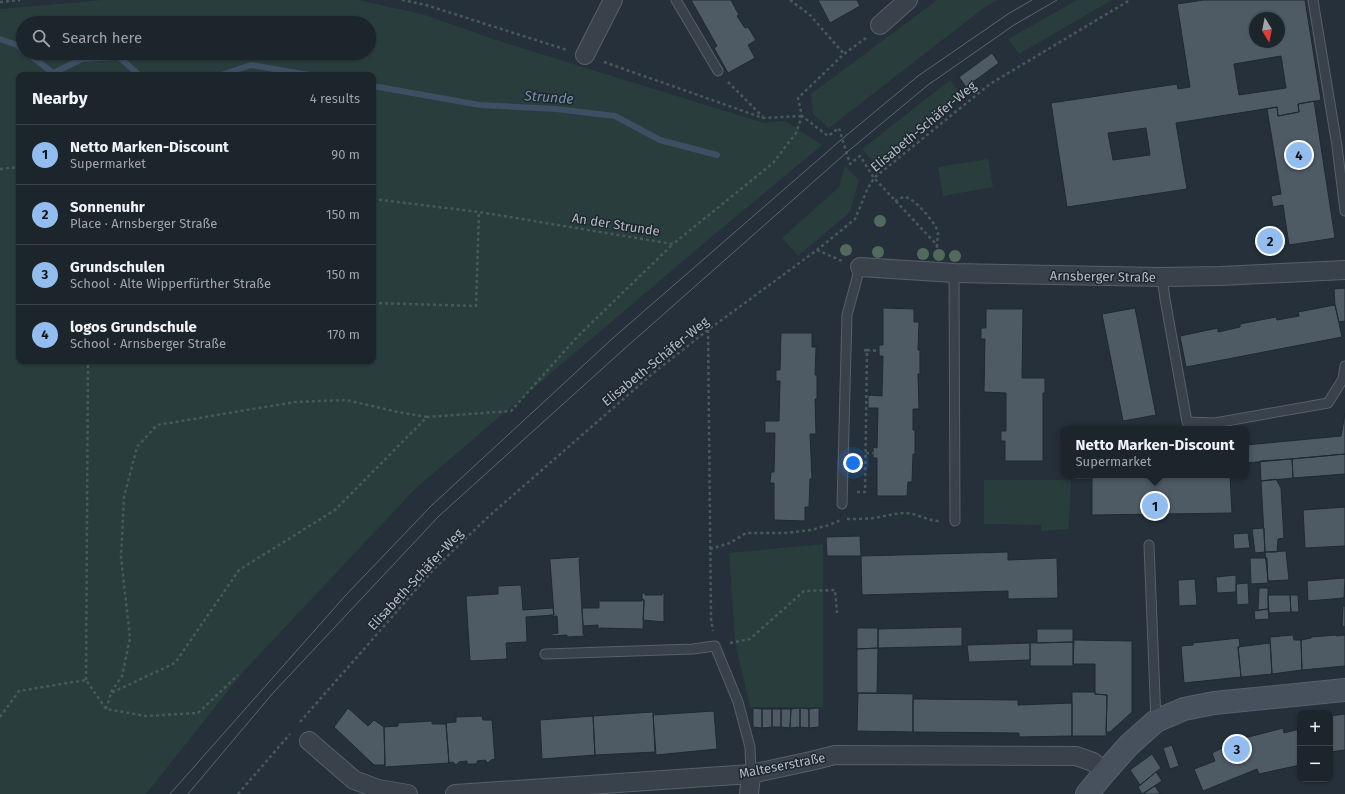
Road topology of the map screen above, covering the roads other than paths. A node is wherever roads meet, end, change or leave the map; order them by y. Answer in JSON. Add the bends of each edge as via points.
{"nodes":[{"id":1,"x":613,"y":0,"type":"edge"},
{"id":2,"x":676,"y":0,"type":"edge"},
{"id":3,"x":908,"y":0,"type":"edge"},
{"id":4,"x":1313,"y":0,"type":"edge"},
{"id":5,"x":880,"y":25,"type":"road end"},
{"id":6,"x":586,"y":55,"type":"road end"},
{"id":7,"x":718,"y":71,"type":"road end"},
{"id":8,"x":1345,"y":211,"type":"edge"},
{"id":9,"x":860,"y":267,"type":"joint"},
{"id":10,"x":1345,"y":270,"type":"edge"},
{"id":11,"x":954,"y":273,"type":"junction"},
{"id":12,"x":1162,"y":277,"type":"junction"},
{"id":13,"x":1345,"y":366,"type":"edge"},
{"id":14,"x":842,"y":504,"type":"dead end"},
{"id":15,"x":955,"y":521,"type":"road end"},
{"id":16,"x":1149,"y":546,"type":"dead end"},
{"id":17,"x":545,"y":654,"type":"dead end"},
{"id":18,"x":1345,"y":690,"type":"edge"},
{"id":19,"x":1156,"y":721,"type":"junction"},
{"id":20,"x":309,"y":741,"type":"dead end"},
{"id":21,"x":1105,"y":772,"type":"junction"},
{"id":22,"x":751,"y":774,"type":"junction"},
{"id":23,"x":408,"y":794,"type":"edge"},
{"id":24,"x":454,"y":794,"type":"edge"},
{"id":25,"x":749,"y":794,"type":"edge"},
{"id":26,"x":1087,"y":794,"type":"edge"}],
"edges":[{"from":1,"to":6,"type":"street"},
{"from":2,"to":7,"type":"lane"},
{"from":3,"to":5,"type":"street"},
{"from":4,"to":8,"type":"lane"},
{"from":9,"to":11,"type":"street","name":"Arnsberger Straße"},
{"from":9,"to":14,"type":"lane","via":[[847,315]]},
{"from":10,"to":12,"type":"street","name":"Arnsberger Straße"},
{"from":11,"to":12,"type":"street","name":"Arnsberger Straße"},
{"from":11,"to":15,"type":"lane"},
{"from":12,"to":13,"type":"lane","via":[[1187,422],[1215,423],[1328,403],[1343,378]]},
{"from":16,"to":19,"type":"lane"},
{"from":17,"to":22,"type":"lane","via":[[715,646],[738,702],[750,747]]},
{"from":18,"to":19,"type":"street","via":[[1214,703],[1184,709]]},
{"from":19,"to":21,"type":"street","via":[[1129,745]]},
{"from":20,"to":23,"type":"street","via":[[354,780],[378,789]]},
{"from":21,"to":22,"type":"street","name":"Malteserstraße","via":[[1093,762],[1076,756],[835,755]]},
{"from":21,"to":26,"type":"street"},
{"from":22,"to":24,"type":"street","name":"Malteserstraße"},
{"from":22,"to":25,"type":"street"}]}
